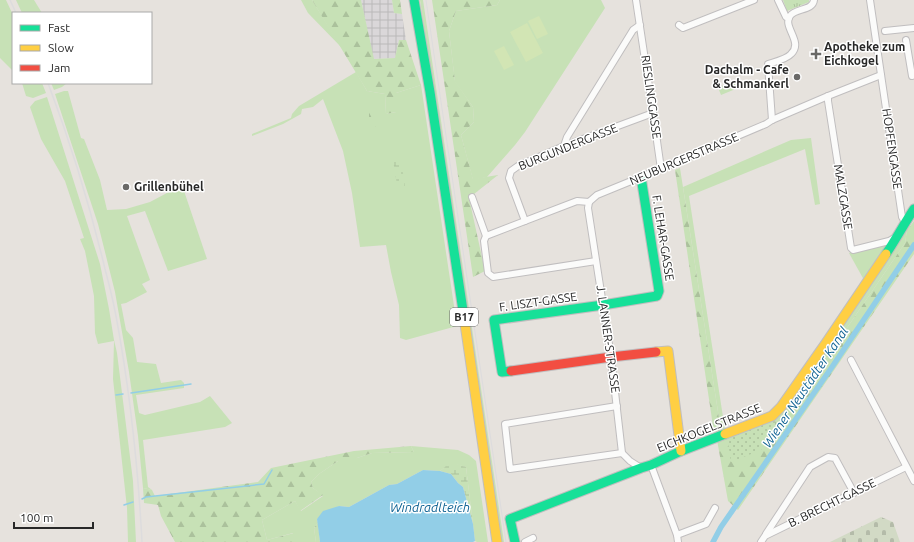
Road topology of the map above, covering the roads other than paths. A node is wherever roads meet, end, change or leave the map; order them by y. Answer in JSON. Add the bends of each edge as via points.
{"nodes":[{"id":1,"x":414,"y":0,"type":"edge"},
{"id":2,"x":636,"y":0,"type":"edge"},
{"id":3,"x":754,"y":0,"type":"edge"},
{"id":4,"x":778,"y":0,"type":"edge"},
{"id":5,"x":814,"y":0,"type":"edge"},
{"id":6,"x":870,"y":0,"type":"edge"},
{"id":7,"x":789,"y":18,"type":"junction"},
{"id":8,"x":640,"y":25,"type":"junction"},
{"id":9,"x":679,"y":25,"type":"dead end"},
{"id":10,"x":914,"y":28,"type":"edge"},
{"id":11,"x":885,"y":31,"type":"dead end"},
{"id":12,"x":906,"y":40,"type":"dead end"},
{"id":13,"x":882,"y":75,"type":"junction"},
{"id":14,"x":914,"y":77,"type":"edge"},
{"id":15,"x":828,"y":96,"type":"junction"},
{"id":16,"x":654,"y":113,"type":"junction"},
{"id":17,"x":772,"y":120,"type":"junction"},
{"id":18,"x":564,"y":146,"type":"junction"},
{"id":19,"x":661,"y":169,"type":"junction"},
{"id":20,"x":641,"y":177,"type":"junction"},
{"id":21,"x":472,"y":197,"type":"dead end"},
{"id":22,"x":590,"y":202,"type":"junction"},
{"id":23,"x":914,"y":208,"type":"edge"},
{"id":24,"x":525,"y":221,"type":"junction"},
{"id":25,"x":905,"y":222,"type":"junction"},
{"id":26,"x":486,"y":236,"type":"junction"},
{"id":27,"x":898,"y":236,"type":"junction"},
{"id":28,"x":596,"y":261,"type":"junction"},
{"id":29,"x":603,"y":305,"type":"junction"},
{"id":30,"x":611,"y":357,"type":"junction"},
{"id":31,"x":851,"y":360,"type":"dead end"},
{"id":32,"x":617,"y":406,"type":"junction"},
{"id":33,"x":681,"y":451,"type":"junction"},
{"id":34,"x":622,"y":453,"type":"junction"},
{"id":35,"x":651,"y":465,"type":"junction"},
{"id":36,"x":906,"y":467,"type":"junction"},
{"id":37,"x":641,"y":468,"type":"junction"},
{"id":38,"x":914,"y":481,"type":"edge"},
{"id":39,"x":854,"y":493,"type":"junction"},
{"id":40,"x":714,"y":508,"type":"dead end"},
{"id":41,"x":677,"y":535,"type":"junction"},
{"id":42,"x":765,"y":536,"type":"junction"},
{"id":43,"x":532,"y":538,"type":"dead end"},
{"id":44,"x":496,"y":542,"type":"edge"},
{"id":45,"x":515,"y":542,"type":"edge"},
{"id":46,"x":525,"y":542,"type":"edge"},
{"id":47,"x":678,"y":542,"type":"edge"},
{"id":48,"x":761,"y":542,"type":"edge"}],
"edges":[{"from":1,"to":44,"type":"street","number":"B17"},
{"from":2,"to":8,"type":"street","name":"RIESLINGGASSE"},
{"from":3,"to":9,"type":"street","via":[[683,28]]},
{"from":4,"to":7,"type":"street","via":[[786,17]]},
{"from":5,"to":7,"type":"street","via":[[812,6],[792,14]]},
{"from":6,"to":13,"type":"street","name":"HOPFENGASSE"},
{"from":7,"to":17,"type":"street","via":[[796,45],[794,50],[791,55],[768,64]]},
{"from":8,"to":16,"type":"street","name":"RIESLINGGASSE"},
{"from":8,"to":18,"type":"street","via":[[633,30],[567,137]]},
{"from":10,"to":11,"type":"street"},
{"from":12,"to":14,"type":"street"},
{"from":13,"to":15,"type":"street","name":"NEUBURGERSTRASSE"},
{"from":13,"to":25,"type":"street","name":"HOPFENGASSE","via":[[902,217]]},
{"from":15,"to":17,"type":"street","name":"NEUBURGERSTRASSE"},
{"from":15,"to":27,"type":"street","name":"MALZGASSE","via":[[851,248],[853,250],[889,241]]},
{"from":16,"to":18,"type":"street","name":"BURGUNDERGASSE"},
{"from":16,"to":19,"type":"street","name":"RIESLINGGASSE"},
{"from":17,"to":19,"type":"street","name":"NEUBURGERSTRASSE"},
{"from":18,"to":24,"type":"street","name":"BURGUNDERGASSE","via":[[511,171],[508,178]]},
{"from":19,"to":20,"type":"street","name":"NEUBURGERSTRASSE"},
{"from":20,"to":22,"type":"street","name":"NEUBURGERSTRASSE","via":[[597,195]]},
{"from":20,"to":29,"type":"street","name":"F. LEHAR-GASSE","via":[[659,291],[657,296]]},
{"from":21,"to":26,"type":"street"},
{"from":22,"to":24,"type":"street","name":"NEUBURGERSTRASSE","via":[[577,201]]},
{"from":22,"to":28,"type":"street","name":"J. LANNER-STRASSE","via":[[588,208]]},
{"from":23,"to":25,"type":"street","name":"EICHKOGELSTRASSE"},
{"from":24,"to":26,"type":"street","name":"NEUBURGERSTRASSE"},
{"from":25,"to":27,"type":"street","name":"EICHKOGELSTRASSE"},
{"from":26,"to":28,"type":"street","via":[[484,241],[488,273],[493,276]]},
{"from":27,"to":33,"type":"street","name":"EICHKOGELSTRASSE","via":[[782,407],[772,416]]},
{"from":28,"to":29,"type":"street","name":"J. LANNER-STRASSE"},
{"from":29,"to":30,"type":"street","name":"J. LANNER-STRASSE"},
{"from":29,"to":30,"type":"street","name":"F. LISZT-GASSE","via":[[494,320],[502,372]]},
{"from":30,"to":32,"type":"street","name":"J. LANNER-STRASSE"},
{"from":30,"to":33,"type":"street","via":[[668,351]]},
{"from":31,"to":36,"type":"street"},
{"from":32,"to":34,"type":"street","name":"J. LANNER-STRASSE"},
{"from":32,"to":34,"type":"street","via":[[505,424],[510,469]]},
{"from":33,"to":35,"type":"street","name":"EICHKOGELSTRASSE"},
{"from":34,"to":37,"type":"street"},
{"from":35,"to":37,"type":"street","name":"EICHKOGELSTRASSE"},
{"from":35,"to":41,"type":"street"},
{"from":36,"to":38,"type":"street"},
{"from":36,"to":39,"type":"street","name":"B. BRECHT-GASSE"},
{"from":37,"to":45,"type":"street","name":"EICHKOGELSTRASSE","via":[[510,519]]},
{"from":39,"to":42,"type":"street","name":"B. BRECHT-GASSE"},
{"from":39,"to":42,"type":"street","via":[[835,458],[828,457],[810,467]]},
{"from":40,"to":41,"type":"street","via":[[706,524]]},
{"from":41,"to":47,"type":"street"},
{"from":42,"to":48,"type":"street"},
{"from":43,"to":46,"type":"street"}]}
